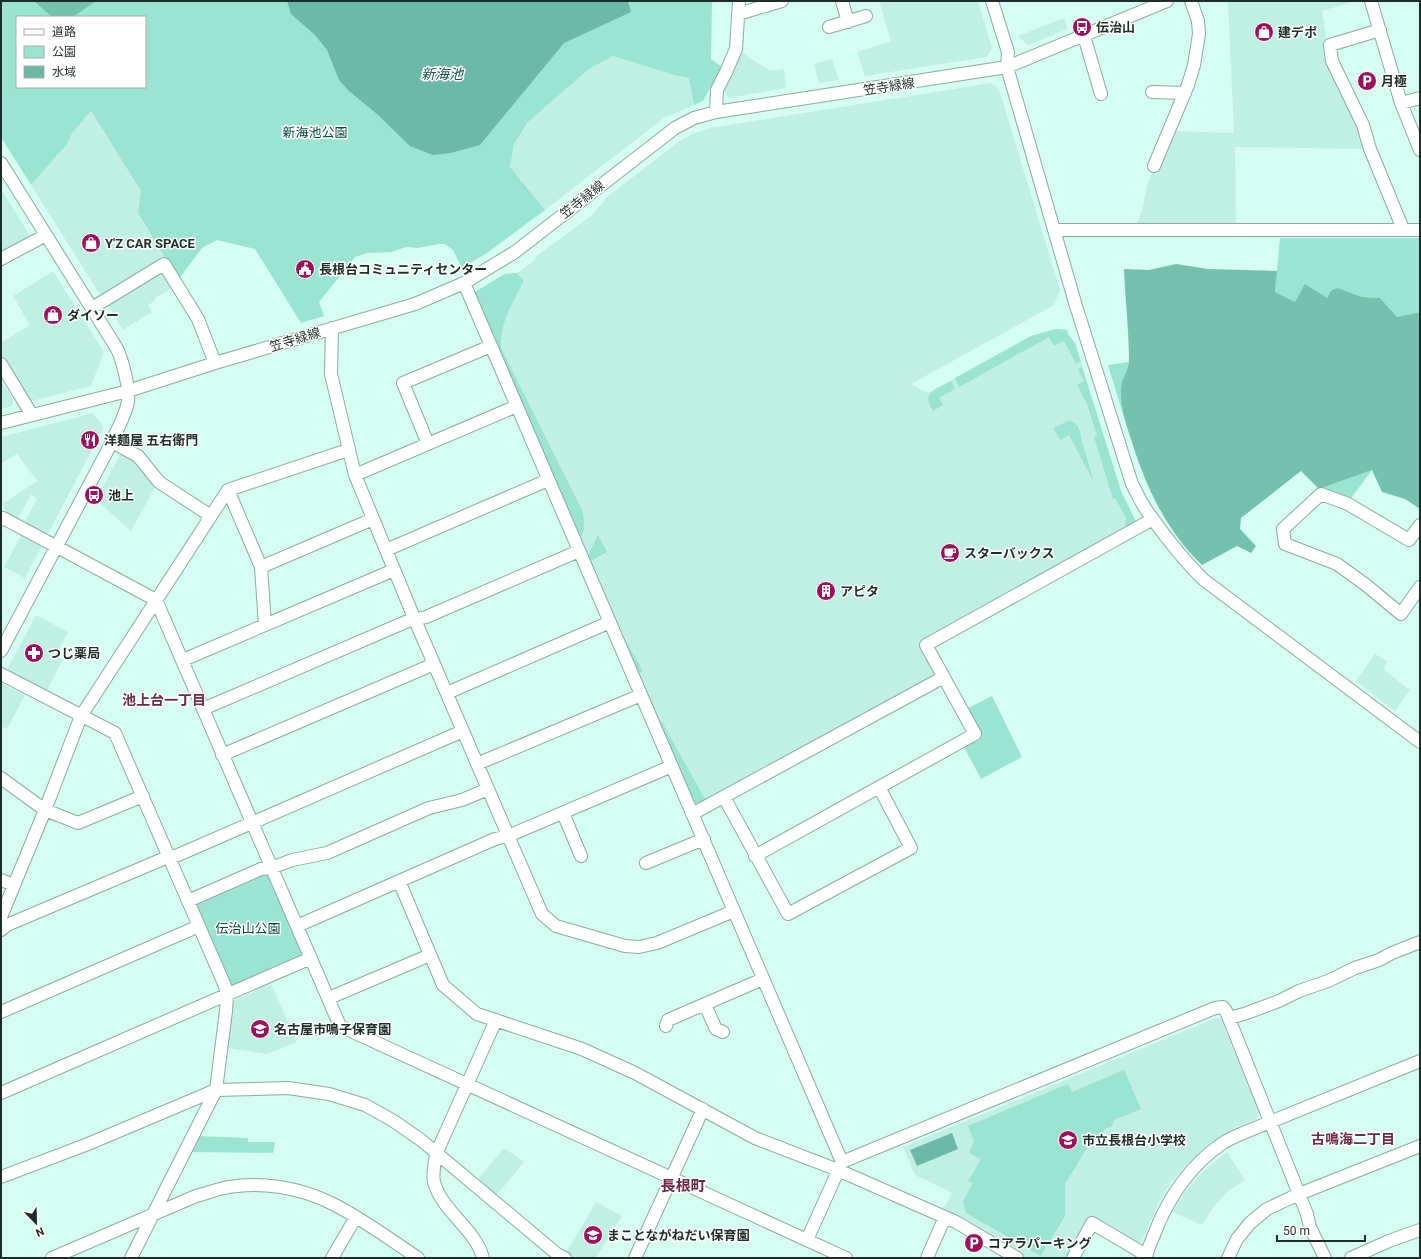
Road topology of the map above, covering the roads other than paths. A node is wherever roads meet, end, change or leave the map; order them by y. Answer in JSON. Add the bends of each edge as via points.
{"nodes":[{"id":1,"x":739,"y":1,"type":"edge"},
{"id":2,"x":782,"y":1,"type":"edge"},
{"id":3,"x":842,"y":1,"type":"edge"},
{"id":4,"x":992,"y":1,"type":"edge"},
{"id":5,"x":1167,"y":1,"type":"edge"},
{"id":6,"x":1191,"y":1,"type":"edge"},
{"id":7,"x":1371,"y":1,"type":"edge"},
{"id":8,"x":1140,"y":7,"type":"edge"},
{"id":9,"x":738,"y":14,"type":"junction"},
{"id":10,"x":866,"y":16,"type":"dead end"},
{"id":11,"x":848,"y":22,"type":"junction"},
{"id":12,"x":829,"y":27,"type":"dead end"},
{"id":13,"x":1380,"y":30,"type":"junction"},
{"id":14,"x":1084,"y":36,"type":"junction"},
{"id":15,"x":1007,"y":67,"type":"junction"},
{"id":16,"x":1152,"y":92,"type":"dead end"},
{"id":17,"x":1184,"y":93,"type":"junction"},
{"id":18,"x":1101,"y":94,"type":"dead end"},
{"id":19,"x":1420,"y":98,"type":"edge"},
{"id":20,"x":1401,"y":103,"type":"junction"},
{"id":21,"x":716,"y":112,"type":"junction"},
{"id":22,"x":1420,"y":150,"type":"edge"},
{"id":23,"x":1,"y":163,"type":"edge"},
{"id":24,"x":1154,"y":166,"type":"dead end"},
{"id":25,"x":1403,"y":229,"type":"junction"},
{"id":26,"x":1055,"y":230,"type":"junction"},
{"id":27,"x":1420,"y":230,"type":"edge"},
{"id":28,"x":46,"y":235,"type":"junction"},
{"id":29,"x":1,"y":259,"type":"edge"},
{"id":30,"x":464,"y":283,"type":"junction"},
{"id":31,"x":92,"y":308,"type":"junction"},
{"id":32,"x":332,"y":328,"type":"junction"},
{"id":33,"x":491,"y":346,"type":"junction"},
{"id":34,"x":215,"y":363,"type":"junction"},
{"id":35,"x":1,"y":364,"type":"edge"},
{"id":36,"x":128,"y":391,"type":"junction"},
{"id":37,"x":517,"y":406,"type":"junction"},
{"id":38,"x":32,"y":415,"type":"junction"},
{"id":39,"x":1,"y":422,"type":"edge"},
{"id":40,"x":112,"y":442,"type":"junction"},
{"id":41,"x":428,"y":444,"type":"junction"},
{"id":42,"x":348,"y":450,"type":"junction"},
{"id":43,"x":355,"y":475,"type":"junction"},
{"id":44,"x":548,"y":480,"type":"junction"},
{"id":45,"x":228,"y":490,"type":"junction"},
{"id":46,"x":211,"y":516,"type":"junction"},
{"id":47,"x":2,"y":517,"type":"edge"},
{"id":48,"x":373,"y":519,"type":"junction"},
{"id":49,"x":1153,"y":519,"type":"junction"},
{"id":50,"x":1420,"y":525,"type":"edge"},
{"id":51,"x":56,"y":546,"type":"junction"},
{"id":52,"x":386,"y":550,"type":"junction"},
{"id":53,"x":579,"y":551,"type":"junction"},
{"id":54,"x":261,"y":567,"type":"junction"},
{"id":55,"x":394,"y":570,"type":"junction"},
{"id":56,"x":1420,"y":587,"type":"edge"},
{"id":57,"x":156,"y":600,"type":"junction"},
{"id":58,"x":415,"y":620,"type":"junction"},
{"id":59,"x":610,"y":622,"type":"junction"},
{"id":60,"x":265,"y":625,"type":"junction"},
{"id":61,"x":1,"y":651,"type":"edge"},
{"id":62,"x":183,"y":660,"type":"junction"},
{"id":63,"x":434,"y":664,"type":"junction"},
{"id":64,"x":1,"y":674,"type":"edge"},
{"id":65,"x":944,"y":677,"type":"junction"},
{"id":66,"x":447,"y":693,"type":"junction"},
{"id":67,"x":641,"y":695,"type":"junction"},
{"id":68,"x":203,"y":709,"type":"junction"},
{"id":69,"x":81,"y":716,"type":"junction"},
{"id":70,"x":463,"y":731,"type":"junction"},
{"id":71,"x":1420,"y":742,"type":"edge"},
{"id":72,"x":222,"y":754,"type":"junction"},
{"id":73,"x":477,"y":764,"type":"junction"},
{"id":74,"x":672,"y":766,"type":"junction"},
{"id":75,"x":1,"y":778,"type":"edge"},
{"id":76,"x":879,"y":787,"type":"junction"},
{"id":77,"x":488,"y":789,"type":"junction"},
{"id":78,"x":143,"y":796,"type":"junction"},
{"id":79,"x":724,"y":797,"type":"junction"},
{"id":80,"x":45,"y":810,"type":"junction"},
{"id":81,"x":563,"y":813,"type":"junction"},
{"id":82,"x":692,"y":814,"type":"junction"},
{"id":83,"x":252,"y":823,"type":"junction"},
{"id":84,"x":508,"y":836,"type":"junction"},
{"id":85,"x":704,"y":839,"type":"junction"},
{"id":86,"x":581,"y":856,"type":"dead end"},
{"id":87,"x":755,"y":856,"type":"junction"},
{"id":88,"x":169,"y":858,"type":"junction"},
{"id":89,"x":646,"y":863,"type":"dead end"},
{"id":90,"x":271,"y":868,"type":"junction"},
{"id":91,"x":1,"y":880,"type":"edge"},
{"id":92,"x":399,"y":881,"type":"junction"},
{"id":93,"x":14,"y":885,"type":"junction"},
{"id":94,"x":188,"y":901,"type":"junction"},
{"id":95,"x":734,"y":910,"type":"junction"},
{"id":96,"x":1,"y":917,"type":"edge"},
{"id":97,"x":199,"y":926,"type":"junction"},
{"id":98,"x":297,"y":926,"type":"junction"},
{"id":99,"x":1,"y":930,"type":"edge"},
{"id":100,"x":1420,"y":942,"type":"edge"},
{"id":101,"x":430,"y":954,"type":"junction"},
{"id":102,"x":311,"y":958,"type":"junction"},
{"id":103,"x":763,"y":979,"type":"junction"},
{"id":104,"x":227,"y":995,"type":"junction"},
{"id":105,"x":329,"y":998,"type":"junction"},
{"id":106,"x":705,"y":1005,"type":"junction"},
{"id":107,"x":1,"y":1012,"type":"edge"},
{"id":108,"x":1229,"y":1018,"type":"junction"},
{"id":109,"x":496,"y":1020,"type":"junction"},
{"id":110,"x":666,"y":1026,"type":"dead end"},
{"id":111,"x":723,"y":1032,"type":"dead end"},
{"id":112,"x":1420,"y":1061,"type":"edge"},
{"id":113,"x":467,"y":1084,"type":"junction"},
{"id":114,"x":216,"y":1090,"type":"junction"},
{"id":115,"x":1,"y":1093,"type":"edge"},
{"id":116,"x":703,"y":1109,"type":"junction"},
{"id":117,"x":1270,"y":1122,"type":"junction"},
{"id":118,"x":1420,"y":1146,"type":"edge"},
{"id":119,"x":436,"y":1154,"type":"junction"},
{"id":120,"x":840,"y":1166,"type":"junction"},
{"id":121,"x":1,"y":1177,"type":"edge"},
{"id":122,"x":672,"y":1178,"type":"junction"},
{"id":123,"x":1299,"y":1194,"type":"junction"},
{"id":124,"x":152,"y":1215,"type":"junction"},
{"id":125,"x":356,"y":1217,"type":"junction"},
{"id":126,"x":945,"y":1217,"type":"junction"},
{"id":127,"x":1420,"y":1230,"type":"edge"},
{"id":128,"x":807,"y":1240,"type":"junction"},
{"id":129,"x":1146,"y":1257,"type":"edge"},
{"id":130,"x":52,"y":1258,"type":"edge"},
{"id":131,"x":131,"y":1258,"type":"edge"},
{"id":132,"x":332,"y":1258,"type":"edge"},
{"id":133,"x":418,"y":1258,"type":"edge"},
{"id":134,"x":483,"y":1258,"type":"edge"},
{"id":135,"x":565,"y":1258,"type":"edge"},
{"id":136,"x":635,"y":1258,"type":"edge"},
{"id":137,"x":846,"y":1258,"type":"edge"},
{"id":138,"x":927,"y":1258,"type":"edge"},
{"id":139,"x":1018,"y":1258,"type":"edge"},
{"id":140,"x":1073,"y":1258,"type":"edge"},
{"id":141,"x":1228,"y":1258,"type":"edge"},
{"id":142,"x":1325,"y":1258,"type":"edge"},
{"id":143,"x":1351,"y":1258,"type":"edge"}],
"edges":[{"from":1,"to":9,"type":"street"},
{"from":2,"to":9,"type":"street"},
{"from":3,"to":11,"type":"street"},
{"from":4,"to":15,"type":"street","via":[[1008,52]]},
{"from":5,"to":8,"type":"street","name":"笠寺緑線"},
{"from":6,"to":17,"type":"street","via":[[1198,21],[1199,34],[1194,66]]},
{"from":7,"to":13,"type":"street"},
{"from":8,"to":14,"type":"street","name":"笠寺緑線"},
{"from":9,"to":21,"type":"street","via":[[736,49],[717,90]]},
{"from":10,"to":11,"type":"street"},
{"from":11,"to":12,"type":"street"},
{"from":13,"to":20,"type":"street"},
{"from":13,"to":25,"type":"street","via":[[1330,45],[1332,60],[1363,125]]},
{"from":14,"to":15,"type":"street","name":"笠寺緑線"},
{"from":14,"to":18,"type":"street"},
{"from":15,"to":21,"type":"street","name":"笠寺緑線"},
{"from":15,"to":26,"type":"street"},
{"from":16,"to":17,"type":"street"},
{"from":17,"to":24,"type":"street"},
{"from":19,"to":20,"type":"street"},
{"from":20,"to":22,"type":"street"},
{"from":21,"to":30,"type":"street","name":"笠寺緑線","via":[[694,118],[674,128],[515,252]]},
{"from":23,"to":28,"type":"street"},
{"from":25,"to":26,"type":"street"},
{"from":25,"to":27,"type":"street"},
{"from":26,"to":49,"type":"street","via":[[1132,484]]},
{"from":28,"to":29,"type":"street"},
{"from":28,"to":31,"type":"street"},
{"from":30,"to":32,"type":"street","name":"笠寺緑線","via":[[415,304]]},
{"from":30,"to":33,"type":"street"},
{"from":31,"to":34,"type":"street","via":[[164,264],[198,319]]},
{"from":31,"to":36,"type":"street","via":[[121,357]]},
{"from":32,"to":34,"type":"street","name":"笠寺緑線"},
{"from":32,"to":42,"type":"street","via":[[331,374]]},
{"from":33,"to":37,"type":"street"},
{"from":33,"to":41,"type":"street","via":[[403,383]]},
{"from":34,"to":36,"type":"street","name":"笠寺緑線"},
{"from":35,"to":38,"type":"street"},
{"from":36,"to":38,"type":"street","name":"笠寺緑線"},
{"from":36,"to":40,"type":"street","via":[[127,407]]},
{"from":37,"to":41,"type":"street"},
{"from":37,"to":44,"type":"street"},
{"from":38,"to":39,"type":"street","name":"笠寺緑線"},
{"from":40,"to":46,"type":"street","via":[[138,456],[159,482]]},
{"from":40,"to":51,"type":"street"},
{"from":41,"to":43,"type":"street"},
{"from":42,"to":43,"type":"street"},
{"from":42,"to":45,"type":"street"},
{"from":43,"to":48,"type":"street"},
{"from":44,"to":52,"type":"street"},
{"from":44,"to":53,"type":"street"},
{"from":45,"to":46,"type":"street"},
{"from":45,"to":54,"type":"street"},
{"from":46,"to":57,"type":"street"},
{"from":47,"to":51,"type":"street"},
{"from":48,"to":52,"type":"street"},
{"from":48,"to":54,"type":"street"},
{"from":49,"to":65,"type":"street","via":[[926,645]]},
{"from":49,"to":71,"type":"street","via":[[1191,568],[1204,580]]},
{"from":50,"to":56,"type":"street","via":[[1409,540],[1348,504],[1321,494],[1283,529],[1285,544],[1337,564],[1401,614]]},
{"from":51,"to":57,"type":"street"},
{"from":51,"to":61,"type":"street"},
{"from":52,"to":55,"type":"street"},
{"from":53,"to":58,"type":"street"},
{"from":53,"to":59,"type":"street"},
{"from":54,"to":60,"type":"street"},
{"from":55,"to":58,"type":"street"},
{"from":55,"to":60,"type":"street"},
{"from":57,"to":62,"type":"street"},
{"from":57,"to":69,"type":"street"},
{"from":58,"to":63,"type":"street"},
{"from":58,"to":68,"type":"street"},
{"from":59,"to":66,"type":"street"},
{"from":59,"to":67,"type":"street"},
{"from":60,"to":62,"type":"street"},
{"from":62,"to":68,"type":"street"},
{"from":63,"to":66,"type":"street"},
{"from":63,"to":72,"type":"street"},
{"from":64,"to":69,"type":"street"},
{"from":65,"to":76,"type":"street","via":[[975,734]]},
{"from":65,"to":79,"type":"street"},
{"from":66,"to":70,"type":"street"},
{"from":67,"to":73,"type":"street"},
{"from":67,"to":74,"type":"street"},
{"from":68,"to":72,"type":"street"},
{"from":69,"to":78,"type":"street","via":[[115,733]]},
{"from":69,"to":80,"type":"street"},
{"from":70,"to":73,"type":"street"},
{"from":70,"to":83,"type":"street"},
{"from":72,"to":83,"type":"street"},
{"from":73,"to":77,"type":"street"},
{"from":74,"to":81,"type":"street"},
{"from":74,"to":82,"type":"street"},
{"from":75,"to":80,"type":"street"},
{"from":76,"to":87,"type":"street"},
{"from":76,"to":87,"type":"street","via":[[911,848],[788,914]]},
{"from":77,"to":84,"type":"street"},
{"from":77,"to":90,"type":"street","via":[[462,800],[429,808],[327,853],[292,860]]},
{"from":78,"to":80,"type":"street","via":[[78,823]]},
{"from":78,"to":88,"type":"street"},
{"from":79,"to":82,"type":"street"},
{"from":79,"to":87,"type":"street"},
{"from":80,"to":93,"type":"street"},
{"from":81,"to":84,"type":"street"},
{"from":81,"to":86,"type":"street"},
{"from":82,"to":85,"type":"street"},
{"from":83,"to":88,"type":"street"},
{"from":83,"to":90,"type":"street"},
{"from":84,"to":92,"type":"street","via":[[495,839]]},
{"from":84,"to":95,"type":"street","via":[[542,914],[556,926],[625,946],[639,947],[656,943]]},
{"from":85,"to":89,"type":"street"},
{"from":85,"to":95,"type":"street"},
{"from":88,"to":94,"type":"street"},
{"from":88,"to":99,"type":"street"},
{"from":90,"to":94,"type":"street","via":[[261,869]]},
{"from":90,"to":98,"type":"street"},
{"from":91,"to":93,"type":"street"},
{"from":92,"to":98,"type":"street"},
{"from":92,"to":101,"type":"street"},
{"from":93,"to":96,"type":"street"},
{"from":94,"to":97,"type":"street"},
{"from":95,"to":103,"type":"street"},
{"from":97,"to":104,"type":"street"},
{"from":97,"to":107,"type":"street"},
{"from":98,"to":102,"type":"street"},
{"from":100,"to":108,"type":"street","via":[[1279,1001]]},
{"from":101,"to":105,"type":"street"},
{"from":101,"to":109,"type":"street","via":[[443,985],[477,1014]]},
{"from":102,"to":104,"type":"street"},
{"from":102,"to":105,"type":"street"},
{"from":103,"to":106,"type":"street"},
{"from":103,"to":120,"type":"street"},
{"from":104,"to":114,"type":"street"},
{"from":104,"to":115,"type":"street"},
{"from":105,"to":113,"type":"street","via":[[340,1026]]},
{"from":106,"to":110,"type":"street","via":[[668,1020]]},
{"from":106,"to":111,"type":"street","via":[[716,1029]]},
{"from":108,"to":117,"type":"street"},
{"from":108,"to":120,"type":"street","via":[[1223,1007],[1215,1008]]},
{"from":109,"to":113,"type":"street"},
{"from":109,"to":116,"type":"street","via":[[582,1049],[635,1073]]},
{"from":112,"to":117,"type":"street"},
{"from":113,"to":119,"type":"street"},
{"from":113,"to":122,"type":"street"},
{"from":114,"to":119,"type":"street","via":[[288,1088],[328,1094],[365,1105],[421,1140]]},
{"from":114,"to":121,"type":"street","via":[[88,1144]]},
{"from":114,"to":124,"type":"street"},
{"from":116,"to":120,"type":"street","via":[[755,1138]]},
{"from":116,"to":122,"type":"street"},
{"from":117,"to":123,"type":"street"},
{"from":117,"to":129,"type":"street","via":[[1224,1142],[1194,1169],[1166,1206]]},
{"from":118,"to":123,"type":"street"},
{"from":119,"to":134,"type":"street","via":[[434,1182],[440,1197],[476,1242]]},
{"from":119,"to":135,"type":"street"},
{"from":120,"to":126,"type":"street"},
{"from":120,"to":128,"type":"street"},
{"from":122,"to":128,"type":"street"},
{"from":122,"to":136,"type":"street"},
{"from":123,"to":141,"type":"street","via":[[1267,1209],[1250,1223],[1237,1239]]},
{"from":123,"to":142,"type":"street","via":[[1313,1235]]},
{"from":124,"to":125,"type":"street","via":[[196,1196],[220,1189],[266,1186],[296,1190],[335,1204]]},
{"from":124,"to":130,"type":"street"},
{"from":124,"to":131,"type":"street"},
{"from":125,"to":132,"type":"street"},
{"from":125,"to":133,"type":"street"},
{"from":126,"to":138,"type":"street"},
{"from":126,"to":139,"type":"street"},
{"from":127,"to":143,"type":"street"},
{"from":128,"to":137,"type":"street"},
{"from":129,"to":140,"type":"street","via":[[1092,1223]]}]}
